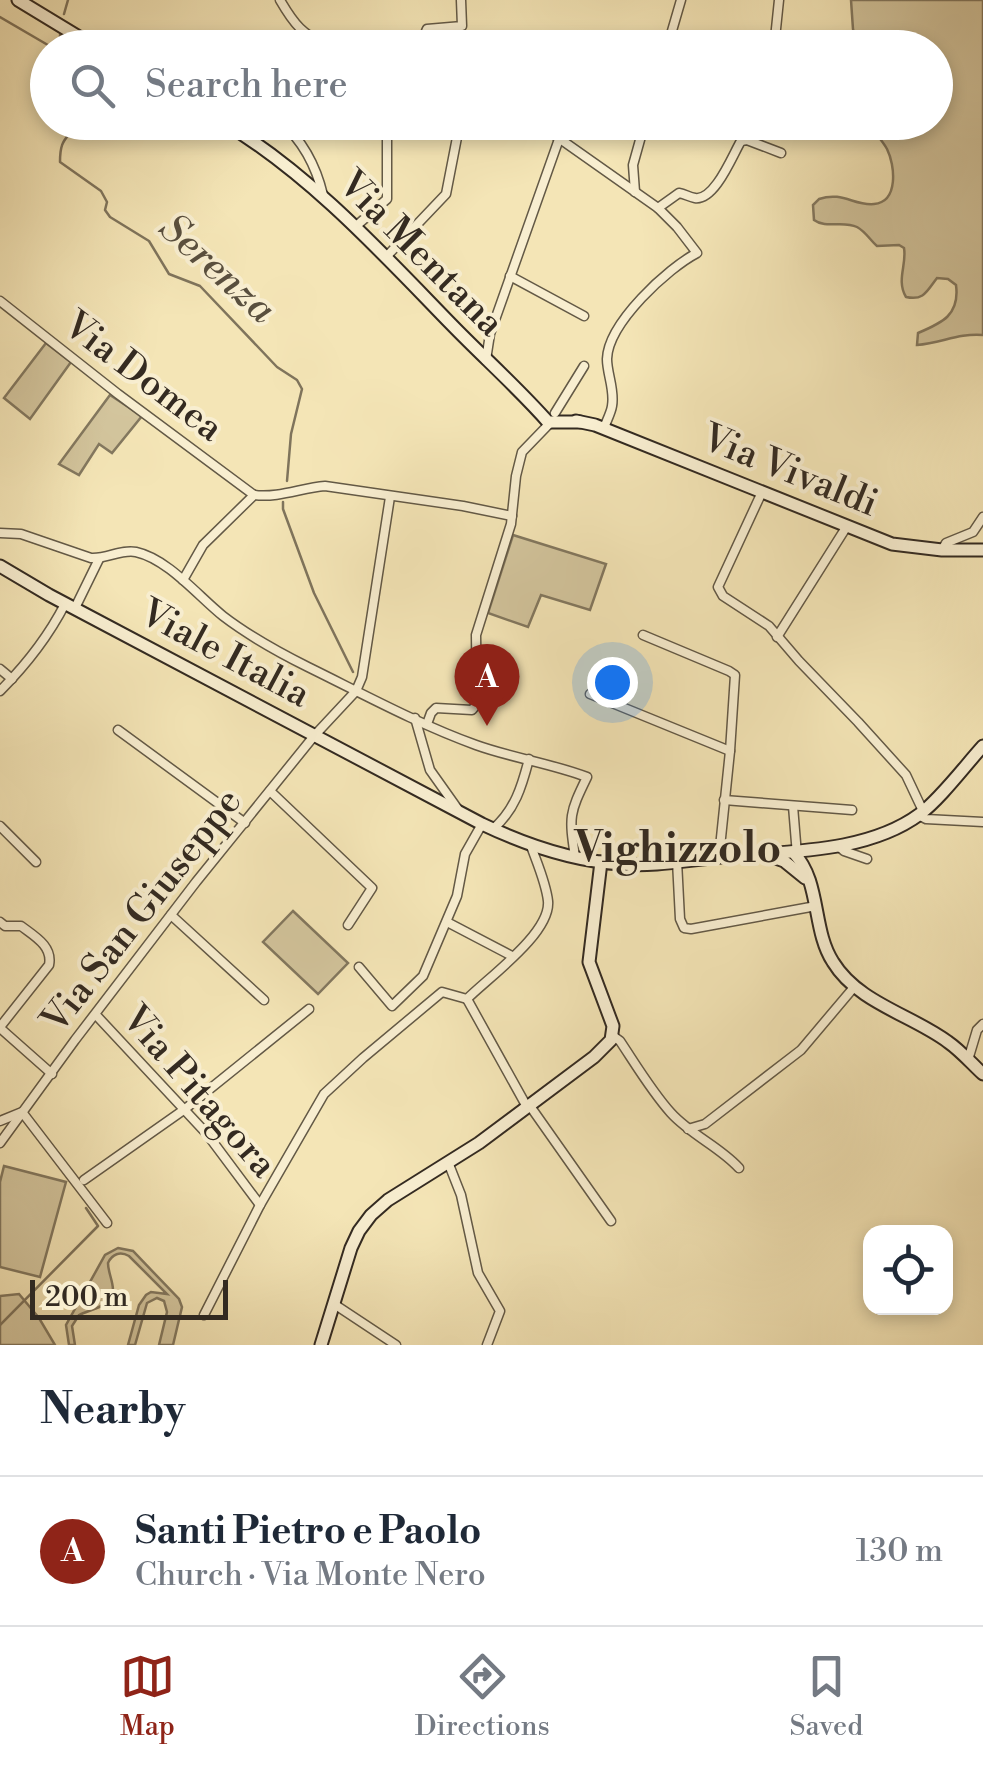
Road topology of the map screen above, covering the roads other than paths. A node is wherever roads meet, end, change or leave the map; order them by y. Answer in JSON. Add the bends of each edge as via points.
{"nodes":[{"id":1,"x":18,"y":0,"type":"edge"},
{"id":2,"x":280,"y":0,"type":"edge"},
{"id":3,"x":462,"y":0,"type":"edge"},
{"id":4,"x":681,"y":0,"type":"edge"},
{"id":5,"x":779,"y":0,"type":"edge"},
{"id":6,"x":67,"y":30,"type":"edge"},
{"id":7,"x":301,"y":30,"type":"edge"},
{"id":8,"x":427,"y":30,"type":"edge"},
{"id":9,"x":672,"y":30,"type":"edge"},
{"id":10,"x":776,"y":30,"type":"edge"},
{"id":11,"x":249,"y":140,"type":"edge"},
{"id":12,"x":300,"y":140,"type":"edge"},
{"id":13,"x":387,"y":140,"type":"edge"},
{"id":14,"x":456,"y":140,"type":"edge"},
{"id":15,"x":560,"y":140,"type":"edge"},
{"id":16,"x":561,"y":140,"type":"edge"},
{"id":17,"x":640,"y":140,"type":"edge"},
{"id":18,"x":741,"y":140,"type":"joint"},
{"id":19,"x":781,"y":154,"type":"dead end"},
{"id":20,"x":635,"y":192,"type":"junction"},
{"id":21,"x":324,"y":199,"type":"junction"},
{"id":22,"x":658,"y":208,"type":"junction"},
{"id":23,"x":354,"y":227,"type":"junction"},
{"id":24,"x":386,"y":257,"type":"junction"},
{"id":25,"x":510,"y":276,"type":"junction"},
{"id":26,"x":0,"y":302,"type":"edge"},
{"id":27,"x":584,"y":316,"type":"dead end"},
{"id":28,"x":486,"y":360,"type":"junction"},
{"id":29,"x":584,"y":366,"type":"dead end"},
{"id":30,"x":550,"y":420,"type":"junction"},
{"id":31,"x":604,"y":428,"type":"junction"},
{"id":32,"x":762,"y":492,"type":"junction"},
{"id":33,"x":254,"y":495,"type":"junction"},
{"id":34,"x":390,"y":497,"type":"junction"},
{"id":35,"x":512,"y":516,"type":"junction"},
{"id":36,"x":983,"y":516,"type":"edge"},
{"id":37,"x":848,"y":526,"type":"junction"},
{"id":38,"x":0,"y":533,"type":"edge"},
{"id":39,"x":942,"y":550,"type":"junction"},
{"id":40,"x":983,"y":550,"type":"edge"},
{"id":41,"x":100,"y":559,"type":"junction"},
{"id":42,"x":0,"y":566,"type":"edge"},
{"id":43,"x":182,"y":580,"type":"junction"},
{"id":44,"x":70,"y":606,"type":"junction"},
{"id":45,"x":643,"y":635,"type":"dead end"},
{"id":46,"x":778,"y":637,"type":"junction"},
{"id":47,"x":0,"y":669,"type":"edge"},
{"id":48,"x":12,"y":679,"type":"junction"},
{"id":49,"x":0,"y":691,"type":"edge"},
{"id":50,"x":356,"y":691,"type":"junction"},
{"id":51,"x":590,"y":694,"type":"dead end"},
{"id":52,"x":415,"y":718,"type":"junction"},
{"id":53,"x":427,"y":724,"type":"junction"},
{"id":54,"x":118,"y":730,"type":"dead end"},
{"id":55,"x":314,"y":736,"type":"junction"},
{"id":56,"x":983,"y":746,"type":"edge"},
{"id":57,"x":730,"y":750,"type":"junction"},
{"id":58,"x":529,"y":759,"type":"junction"},
{"id":59,"x":270,"y":791,"type":"junction"},
{"id":60,"x":724,"y":800,"type":"junction"},
{"id":61,"x":793,"y":806,"type":"junction"},
{"id":62,"x":852,"y":810,"type":"dead end"},
{"id":63,"x":460,"y":812,"type":"junction"},
{"id":64,"x":921,"y":813,"type":"junction"},
{"id":65,"x":983,"y":822,"type":"edge"},
{"id":66,"x":245,"y":823,"type":"junction"},
{"id":67,"x":0,"y":826,"type":"edge"},
{"id":68,"x":487,"y":826,"type":"junction"},
{"id":69,"x":531,"y":846,"type":"junction"},
{"id":70,"x":838,"y":846,"type":"junction"},
{"id":71,"x":795,"y":855,"type":"junction"},
{"id":72,"x":574,"y":857,"type":"junction"},
{"id":73,"x":719,"y":857,"type":"junction"},
{"id":74,"x":866,"y":859,"type":"dead end"},
{"id":75,"x":36,"y":862,"type":"dead end"},
{"id":76,"x":601,"y":862,"type":"junction"},
{"id":77,"x":677,"y":862,"type":"junction"},
{"id":78,"x":816,"y":906,"type":"junction"},
{"id":79,"x":170,"y":915,"type":"junction"},
{"id":80,"x":0,"y":922,"type":"edge"},
{"id":81,"x":447,"y":922,"type":"junction"},
{"id":82,"x":348,"y":925,"type":"dead end"},
{"id":83,"x":512,"y":956,"type":"junction"},
{"id":84,"x":359,"y":967,"type":"dead end"},
{"id":85,"x":855,"y":986,"type":"junction"},
{"id":86,"x":467,"y":999,"type":"junction"},
{"id":87,"x":264,"y":1000,"type":"dead end"},
{"id":88,"x":309,"y":1009,"type":"dead end"},
{"id":89,"x":96,"y":1015,"type":"junction"},
{"id":90,"x":983,"y":1024,"type":"edge"},
{"id":91,"x":0,"y":1028,"type":"edge"},
{"id":92,"x":613,"y":1036,"type":"junction"},
{"id":93,"x":968,"y":1060,"type":"junction"},
{"id":94,"x":52,"y":1074,"type":"junction"},
{"id":95,"x":983,"y":1074,"type":"edge"},
{"id":96,"x":529,"y":1106,"type":"junction"},
{"id":97,"x":185,"y":1109,"type":"junction"},
{"id":98,"x":22,"y":1112,"type":"junction"},
{"id":99,"x":0,"y":1123,"type":"edge"},
{"id":100,"x":688,"y":1129,"type":"junction"},
{"id":101,"x":7,"y":1135,"type":"junction"},
{"id":102,"x":0,"y":1143,"type":"edge"},
{"id":103,"x":448,"y":1162,"type":"junction"},
{"id":104,"x":739,"y":1168,"type":"dead end"},
{"id":105,"x":84,"y":1180,"type":"dead end"},
{"id":106,"x":260,"y":1204,"type":"junction"},
{"id":107,"x":611,"y":1222,"type":"dead end"},
{"id":108,"x":107,"y":1223,"type":"dead end"},
{"id":109,"x":334,"y":1304,"type":"junction"},
{"id":110,"x":204,"y":1316,"type":"dead end"},
{"id":111,"x":322,"y":1345,"type":"edge"},
{"id":112,"x":396,"y":1345,"type":"edge"},
{"id":113,"x":487,"y":1345,"type":"edge"}],
"edges":[{"from":1,"to":6,"type":"street"},
{"from":2,"to":7,"type":"street"},
{"from":3,"to":8,"type":"street","via":[[462,26]]},
{"from":4,"to":9,"type":"street"},
{"from":5,"to":10,"type":"street"},
{"from":11,"to":21,"type":"street","name":"Via Mentana"},
{"from":12,"to":21,"type":"street"},
{"from":13,"to":23,"type":"street","via":[[387,199]]},
{"from":14,"to":24,"type":"street","via":[[446,194]]},
{"from":15,"to":25,"type":"street"},
{"from":16,"to":20,"type":"street"},
{"from":17,"to":20,"type":"street"},
{"from":18,"to":19,"type":"street"},
{"from":18,"to":22,"type":"street","via":[[726,172],[703,197],[679,192]]},
{"from":20,"to":22,"type":"street"},
{"from":21,"to":23,"type":"street","name":"Via Mentana"},
{"from":22,"to":31,"type":"street","via":[[697,252],[638,300],[611,342],[612,406]]},
{"from":23,"to":24,"type":"street","name":"Via Mentana"},
{"from":24,"to":28,"type":"street","name":"Via Mentana"},
{"from":25,"to":27,"type":"street"},
{"from":25,"to":28,"type":"street"},
{"from":26,"to":33,"type":"street","name":"Via Domea"},
{"from":28,"to":30,"type":"street","name":"Via Mentana"},
{"from":29,"to":30,"type":"street"},
{"from":30,"to":31,"type":"street","name":"Via Vivaldi"},
{"from":30,"to":35,"type":"street","via":[[522,452]]},
{"from":31,"to":32,"type":"street","name":"Via Vivaldi"},
{"from":32,"to":37,"type":"street","name":"Via Vivaldi"},
{"from":32,"to":46,"type":"street","via":[[718,586]]},
{"from":33,"to":34,"type":"street","via":[[325,486]]},
{"from":33,"to":43,"type":"street","via":[[203,545]]},
{"from":34,"to":35,"type":"street"},
{"from":34,"to":50,"type":"street"},
{"from":35,"to":53,"type":"street","via":[[476,635],[477,704],[472,710],[436,708]]},
{"from":36,"to":39,"type":"street","via":[[973,532]]},
{"from":37,"to":39,"type":"street","name":"Via Vivaldi","via":[[892,544]]},
{"from":37,"to":46,"type":"street"},
{"from":38,"to":41,"type":"street"},
{"from":39,"to":40,"type":"street","name":"Via Vivaldi"},
{"from":41,"to":43,"type":"street","via":[[135,552]]},
{"from":41,"to":44,"type":"street"},
{"from":42,"to":44,"type":"street","name":"Viale Italia"},
{"from":43,"to":50,"type":"street","via":[[253,638]]},
{"from":44,"to":48,"type":"street"},
{"from":44,"to":55,"type":"street","name":"Viale Italia"},
{"from":45,"to":57,"type":"street","via":[[735,676]]},
{"from":46,"to":64,"type":"street","via":[[906,775]]},
{"from":47,"to":48,"type":"street"},
{"from":48,"to":49,"type":"street"},
{"from":50,"to":52,"type":"street"},
{"from":50,"to":55,"type":"street","name":"Via San Giuseppe"},
{"from":51,"to":57,"type":"street"},
{"from":52,"to":53,"type":"street"},
{"from":52,"to":63,"type":"street","via":[[430,770]]},
{"from":53,"to":58,"type":"street"},
{"from":54,"to":66,"type":"street"},
{"from":55,"to":59,"type":"street","name":"Via San Giuseppe"},
{"from":55,"to":63,"type":"street","name":"Viale Italia"},
{"from":56,"to":64,"type":"street","name":"Viale Italia"},
{"from":57,"to":60,"type":"street"},
{"from":58,"to":68,"type":"street","via":[[517,798],[501,822]]},
{"from":58,"to":72,"type":"street","via":[[586,777],[570,822]]},
{"from":59,"to":66,"type":"street","name":"Via San Giuseppe"},
{"from":59,"to":82,"type":"street","name":"Via San Giuseppe","via":[[372,888]]},
{"from":60,"to":61,"type":"street"},
{"from":60,"to":73,"type":"street"},
{"from":61,"to":62,"type":"street"},
{"from":61,"to":71,"type":"street"},
{"from":63,"to":68,"type":"street","name":"Viale Italia"},
{"from":64,"to":65,"type":"street"},
{"from":64,"to":70,"type":"street","name":"Viale Italia","via":[[874,838]]},
{"from":66,"to":79,"type":"street","name":"Via San Giuseppe"},
{"from":67,"to":75,"type":"street"},
{"from":68,"to":69,"type":"street","name":"Viale Italia"},
{"from":68,"to":81,"type":"street","via":[[466,854]]},
{"from":69,"to":72,"type":"street","name":"Viale Italia"},
{"from":69,"to":83,"type":"street","via":[[548,904],[542,922]]},
{"from":70,"to":71,"type":"street","name":"Viale Italia"},
{"from":70,"to":74,"type":"street"},
{"from":71,"to":73,"type":"street","name":"Viale Italia"},
{"from":71,"to":78,"type":"street"},
{"from":72,"to":76,"type":"street","name":"Viale Italia"},
{"from":73,"to":77,"type":"street","name":"Viale Italia"},
{"from":76,"to":77,"type":"street","name":"Viale Italia"},
{"from":76,"to":92,"type":"street","via":[[589,962]]},
{"from":77,"to":78,"type":"street","via":[[684,928]]},
{"from":78,"to":85,"type":"street","via":[[833,962]]},
{"from":79,"to":87,"type":"street"},
{"from":79,"to":89,"type":"street","name":"Via San Giuseppe"},
{"from":80,"to":91,"type":"street","via":[[21,926],[51,956]]},
{"from":81,"to":83,"type":"street"},
{"from":81,"to":84,"type":"street","via":[[423,976],[392,1006]]},
{"from":83,"to":86,"type":"street"},
{"from":85,"to":93,"type":"street"},
{"from":85,"to":100,"type":"street","via":[[801,1050],[705,1124]]},
{"from":86,"to":96,"type":"street"},
{"from":86,"to":106,"type":"street","via":[[442,992],[324,1094]]},
{"from":88,"to":97,"type":"street"},
{"from":89,"to":94,"type":"street","name":"Via San Giuseppe"},
{"from":89,"to":97,"type":"street","name":"Via Pitagora"},
{"from":90,"to":93,"type":"street"},
{"from":91,"to":94,"type":"street"},
{"from":92,"to":96,"type":"street"},
{"from":92,"to":100,"type":"street"},
{"from":93,"to":95,"type":"street"},
{"from":94,"to":98,"type":"street","name":"Via San Giuseppe"},
{"from":96,"to":103,"type":"street"},
{"from":96,"to":107,"type":"street"},
{"from":97,"to":105,"type":"street"},
{"from":97,"to":106,"type":"street","name":"Via Pitagora"},
{"from":98,"to":99,"type":"street"},
{"from":98,"to":101,"type":"street","name":"Via San Giuseppe"},
{"from":98,"to":108,"type":"street"},
{"from":99,"to":101,"type":"street"},
{"from":100,"to":104,"type":"street"},
{"from":101,"to":102,"type":"street","name":"Via San Giuseppe"},
{"from":103,"to":109,"type":"street","via":[[370,1216],[351,1248]]},
{"from":103,"to":113,"type":"street","via":[[478,1274],[500,1312]]},
{"from":106,"to":110,"type":"street"},
{"from":109,"to":111,"type":"street"},
{"from":109,"to":112,"type":"street"}]}
